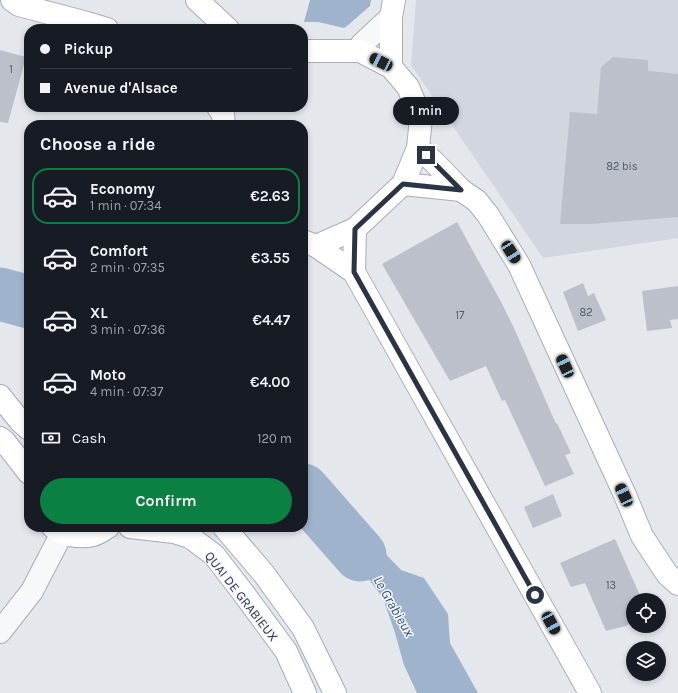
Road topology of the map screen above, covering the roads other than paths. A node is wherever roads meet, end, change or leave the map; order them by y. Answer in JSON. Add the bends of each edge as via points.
{"nodes":[{"id":1,"x":12,"y":0,"type":"edge"},
{"id":2,"x":197,"y":0,"type":"edge"},
{"id":3,"x":392,"y":9,"type":"edge"},
{"id":4,"x":90,"y":24,"type":"edge"},
{"id":5,"x":223,"y":24,"type":"edge"},
{"id":6,"x":308,"y":51,"type":"edge"},
{"id":7,"x":360,"y":51,"type":"junction"},
{"id":8,"x":392,"y":67,"type":"junction"},
{"id":9,"x":418,"y":148,"type":"junction"},
{"id":10,"x":403,"y":184,"type":"junction"},
{"id":11,"x":461,"y":190,"type":"junction"},
{"id":12,"x":355,"y":229,"type":"junction"},
{"id":13,"x":310,"y":244,"type":"edge"},
{"id":14,"x":354,"y":272,"type":"junction"},
{"id":15,"x":0,"y":396,"type":"edge"},
{"id":16,"x":24,"y":425,"type":"edge"},
{"id":17,"x":0,"y":438,"type":"edge"},
{"id":18,"x":24,"y":467,"type":"edge"},
{"id":19,"x":57,"y":532,"type":"edge"},
{"id":20,"x":63,"y":532,"type":"edge"},
{"id":21,"x":99,"y":532,"type":"edge"},
{"id":22,"x":174,"y":532,"type":"edge"},
{"id":23,"x":228,"y":532,"type":"edge"},
{"id":24,"x":678,"y":584,"type":"edge"},
{"id":25,"x":0,"y":632,"type":"edge"},
{"id":26,"x":305,"y":693,"type":"edge"},
{"id":27,"x":335,"y":693,"type":"edge"},
{"id":28,"x":590,"y":693,"type":"edge"}],
"edges":[{"from":1,"to":4,"type":"main road"},
{"from":2,"to":5,"type":"main road"},
{"from":3,"to":7,"type":"street","via":[[362,44]]},
{"from":3,"to":8,"type":"main road"},
{"from":6,"to":7,"type":"main road"},
{"from":7,"to":8,"type":"main road"},
{"from":8,"to":9,"type":"main road","via":[[408,87],[421,118]]},
{"from":9,"to":10,"type":"main road"},
{"from":9,"to":11,"type":"main road"},
{"from":10,"to":11,"type":"main road"},
{"from":10,"to":12,"type":"main road"},
{"from":11,"to":24,"type":"main road","via":[[477,201],[488,215],[519,265],[642,536],[667,574]]},
{"from":12,"to":13,"type":"main road"},
{"from":12,"to":14,"type":"main road"},
{"from":13,"to":14,"type":"main road"},
{"from":14,"to":28,"type":"main road"},
{"from":15,"to":16,"type":"main road"},
{"from":17,"to":18,"type":"main road"},
{"from":19,"to":25,"type":"street","via":[[32,591]]},
{"from":20,"to":21,"type":"main road","via":[[75,537]]},
{"from":22,"to":26,"type":"main road","name":"QUAI DE GRABIEUX","via":[[190,537],[214,555],[286,651]]},
{"from":23,"to":27,"type":"main road","via":[[264,574],[303,628]]}]}
